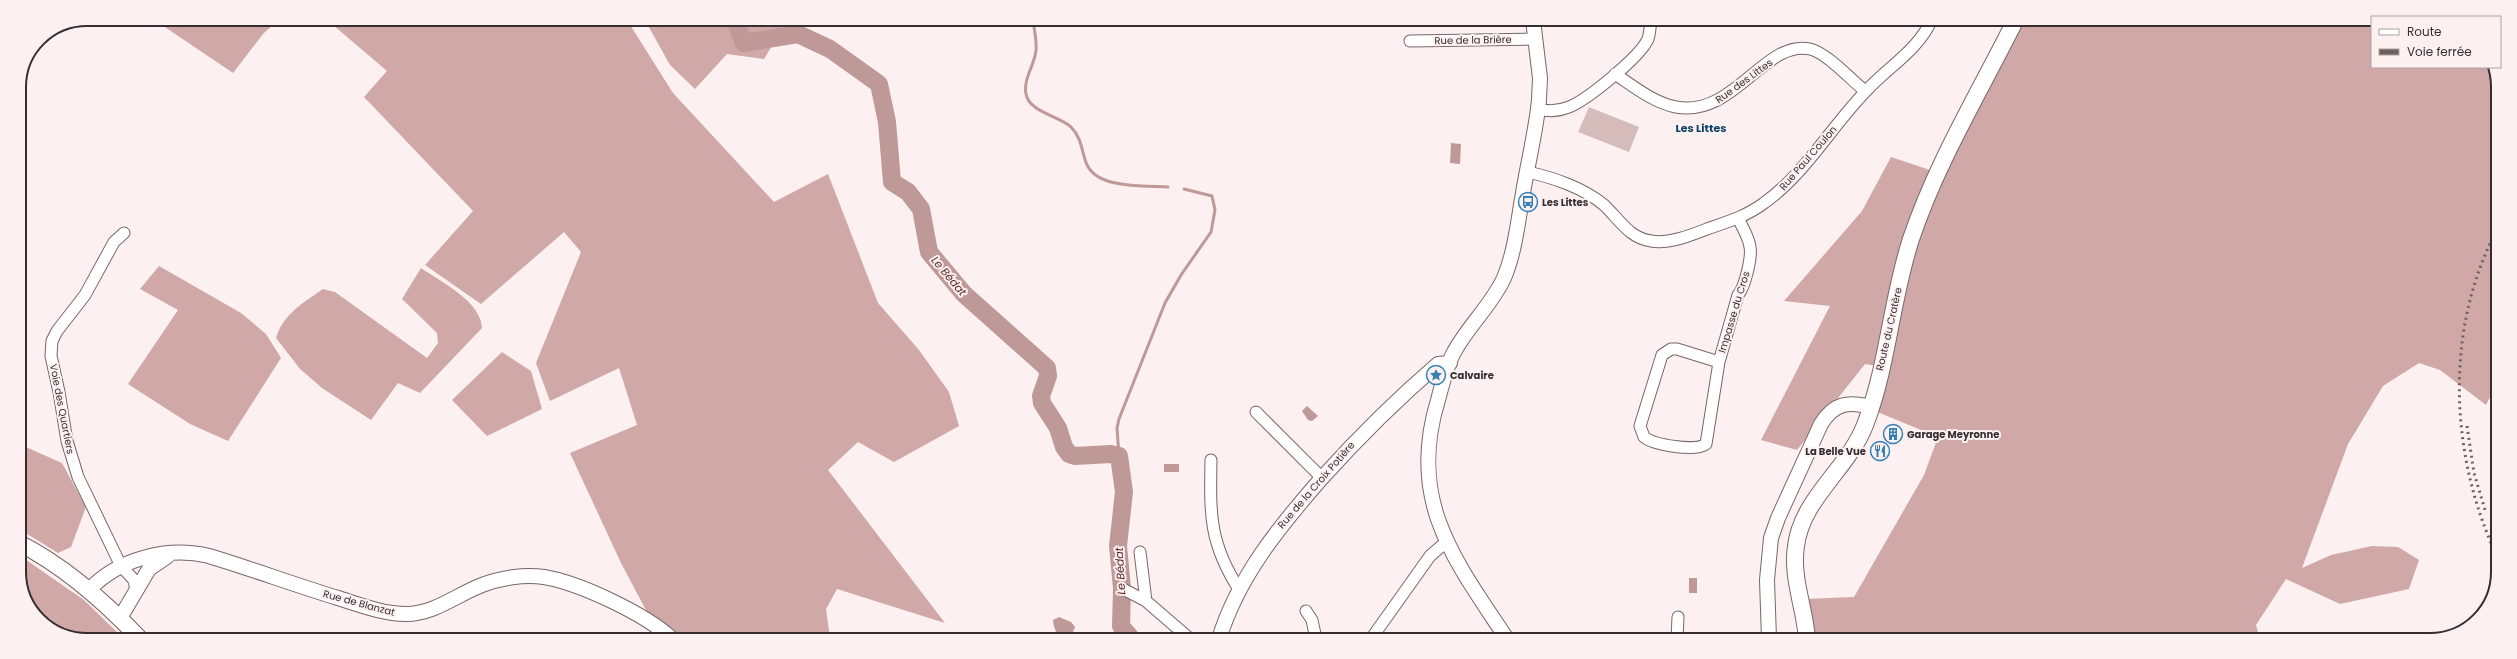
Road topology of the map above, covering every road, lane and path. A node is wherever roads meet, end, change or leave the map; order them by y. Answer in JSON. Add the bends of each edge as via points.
{"nodes":[{"id":1,"x":1534,"y":26,"type":"edge"},
{"id":2,"x":1650,"y":26,"type":"edge"},
{"id":3,"x":1928,"y":26,"type":"edge"},
{"id":4,"x":2012,"y":26,"type":"edge"},
{"id":5,"x":1535,"y":39,"type":"junction"},
{"id":6,"x":1410,"y":41,"type":"dead end"},
{"id":7,"x":1615,"y":74,"type":"junction"},
{"id":8,"x":1865,"y":91,"type":"junction"},
{"id":9,"x":1538,"y":109,"type":"junction"},
{"id":10,"x":1526,"y":172,"type":"junction"},
{"id":11,"x":1738,"y":218,"type":"junction"},
{"id":12,"x":124,"y":233,"type":"dead end"},
{"id":13,"x":1719,"y":362,"type":"junction"},
{"id":14,"x":1450,"y":363,"type":"junction"},
{"id":15,"x":1871,"y":408,"type":"junction"},
{"id":16,"x":1256,"y":412,"type":"dead end"},
{"id":17,"x":1211,"y":460,"type":"dead end"},
{"id":18,"x":1322,"y":478,"type":"junction"},
{"id":19,"x":1446,"y":542,"type":"junction"},
{"id":20,"x":26,"y":546,"type":"edge"},
{"id":21,"x":1140,"y":552,"type":"dead end"},
{"id":22,"x":175,"y":553,"type":"junction"},
{"id":23,"x":121,"y":566,"type":"junction"},
{"id":24,"x":89,"y":590,"type":"junction"},
{"id":25,"x":1125,"y":590,"type":"dead end"},
{"id":26,"x":1240,"y":590,"type":"junction"},
{"id":27,"x":136,"y":591,"type":"junction"},
{"id":28,"x":1146,"y":601,"type":"junction"},
{"id":29,"x":1306,"y":611,"type":"dead end"},
{"id":30,"x":1678,"y":617,"type":"dead end"},
{"id":31,"x":120,"y":618,"type":"junction"},
{"id":32,"x":134,"y":633,"type":"edge"},
{"id":33,"x":665,"y":633,"type":"edge"},
{"id":34,"x":1183,"y":633,"type":"edge"},
{"id":35,"x":1222,"y":633,"type":"edge"},
{"id":36,"x":1315,"y":633,"type":"edge"},
{"id":37,"x":1375,"y":633,"type":"edge"},
{"id":38,"x":1503,"y":633,"type":"edge"},
{"id":39,"x":1677,"y":633,"type":"edge"},
{"id":40,"x":1769,"y":633,"type":"edge"},
{"id":41,"x":1806,"y":633,"type":"edge"}],
"edges":[{"from":1,"to":5,"type":"street"},
{"from":2,"to":7,"type":"street","via":[[1648,39],[1641,49]]},
{"from":3,"to":8,"type":"street","name":"Rue Paul Coulon","via":[[1922,38]]},
{"from":4,"to":15,"type":"main road","name":"Route du Cratère","via":[[1944,157],[1923,205],[1901,278]]},
{"from":5,"to":6,"type":"street","name":"Rue de la Brière"},
{"from":5,"to":9,"type":"street","via":[[1540,82]]},
{"from":7,"to":8,"type":"street","name":"Rue des Littes","via":[[1661,102],[1682,108],[1701,107],[1721,99],[1780,55],[1801,48],[1819,53]]},
{"from":7,"to":9,"type":"street","via":[[1579,103],[1558,110]]},
{"from":8,"to":11,"type":"street","name":"Rue Paul Coulon","via":[[1783,188],[1763,204]]},
{"from":9,"to":10,"type":"street"},
{"from":10,"to":11,"type":"street","name":"Rue Paul Coulon","via":[[1546,177],[1590,195],[1629,232],[1650,241],[1670,241]]},
{"from":10,"to":14,"type":"street","via":[[1509,264],[1504,278],[1460,342]]},
{"from":11,"to":13,"type":"street","name":"Impasse du Cros","via":[[1750,245],[1750,255],[1742,290],[1738,295]]},
{"from":12,"to":23,"type":"street","name":"Voie des Quartiers","via":[[114,242],[85,295],[57,331],[50,350],[74,466]]},
{"from":13,"to":13,"type":"street","name":"Impasse du Cros","via":[[1706,444],[1697,449],[1656,443],[1644,437],[1640,426],[1662,355],[1670,349],[1677,349]]},
{"from":14,"to":18,"type":"street","name":"Rue de la Croix Potière","via":[[1438,364],[1416,382],[1357,438]]},
{"from":14,"to":19,"type":"street","via":[[1433,415],[1428,453],[1432,500]]},
{"from":15,"to":40,"type":"street","via":[[1848,403],[1839,405],[1828,413],[1778,518],[1768,557]]},
{"from":15,"to":41,"type":"main road","name":"Route du Cratère","via":[[1853,450],[1812,504],[1799,530],[1795,564]]},
{"from":16,"to":18,"type":"street"},
{"from":17,"to":26,"type":"street","via":[[1212,528],[1219,553]]},
{"from":18,"to":26,"type":"street","name":"Rue de la Croix Potière","via":[[1262,549]]},
{"from":19,"to":37,"type":"street","via":[[1430,556]]},
{"from":19,"to":38,"type":"street","via":[[1459,567]]},
{"from":20,"to":24,"type":"main road"},
{"from":21,"to":28,"type":"street"},
{"from":22,"to":23,"type":"street","name":"Rue de Blanzat","via":[[160,554]]},
{"from":22,"to":27,"type":"street","via":[[152,566]]},
{"from":22,"to":33,"type":"street","name":"Rue de Blanzat","via":[[209,556],[355,604],[406,614],[432,609],[493,582],[544,577],[576,587],[641,616]]},
{"from":23,"to":24,"type":"street","name":"Rue de Blanzat","via":[[102,576]]},
{"from":23,"to":27,"type":"street","name":"Voie des Quartiers","via":[[134,580]]},
{"from":24,"to":31,"type":"main road"},
{"from":25,"to":28,"type":"street"},
{"from":26,"to":35,"type":"street","name":"Rue de la Croix Potière"},
{"from":27,"to":31,"type":"street"},
{"from":28,"to":34,"type":"street"},
{"from":29,"to":36,"type":"street","via":[[1312,620]]},
{"from":30,"to":39,"type":"street"},
{"from":31,"to":32,"type":"main road"}]}
